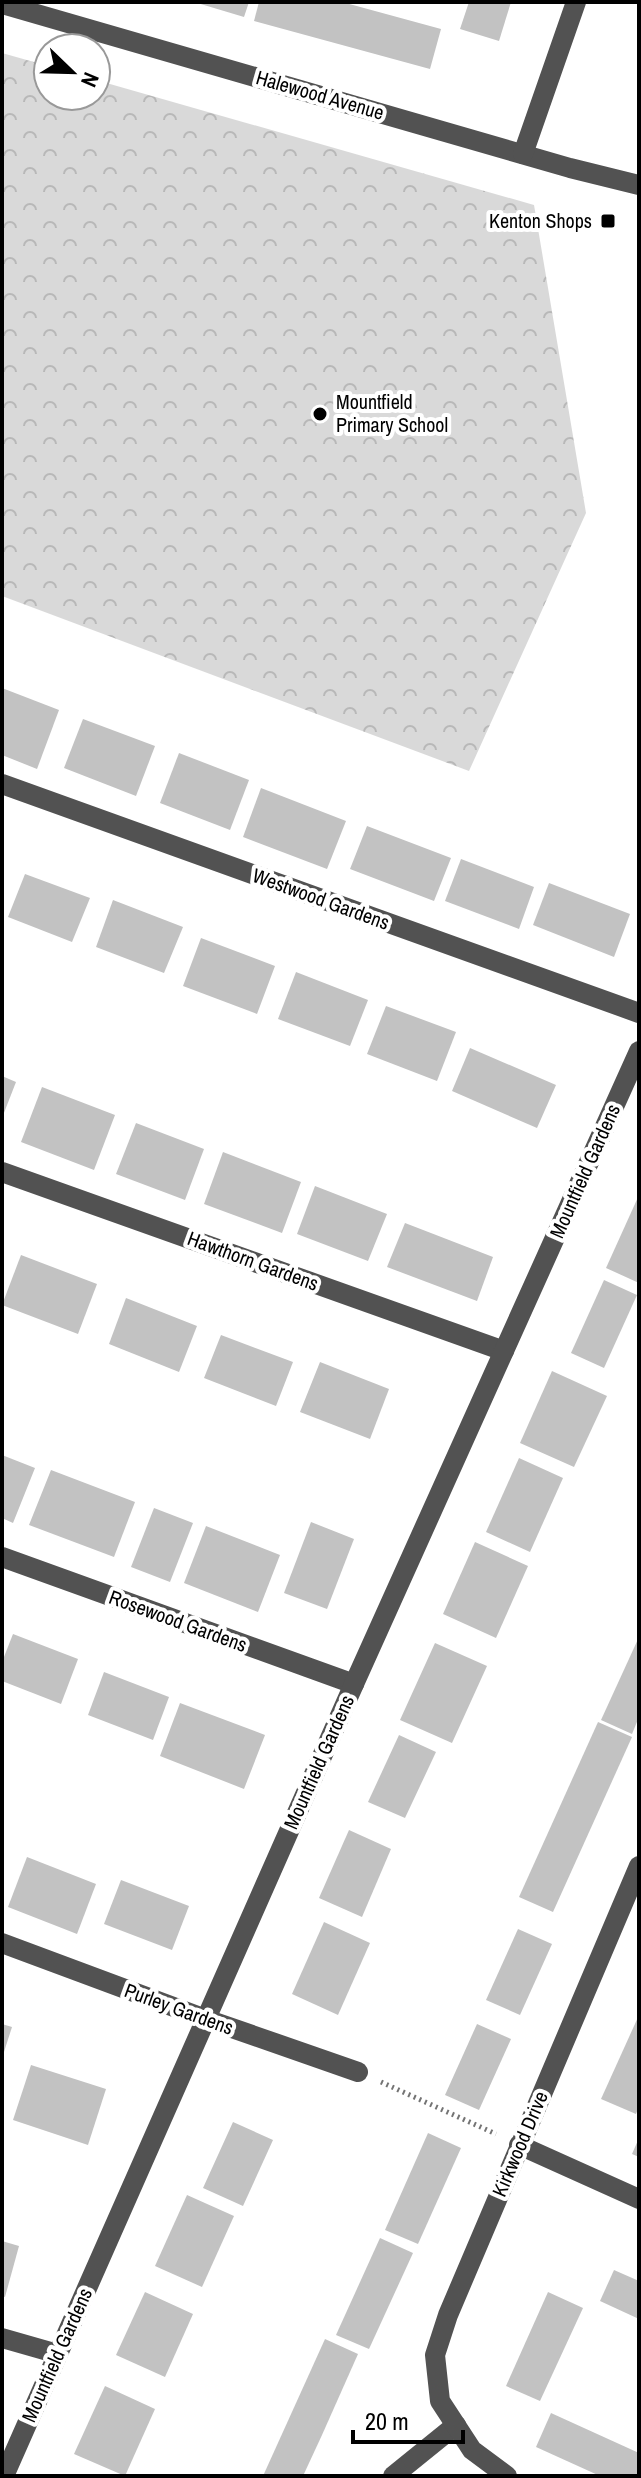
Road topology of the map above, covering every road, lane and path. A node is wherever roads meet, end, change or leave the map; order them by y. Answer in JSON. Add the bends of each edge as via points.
{"nodes":[{"id":1,"x":576,"y":2,"type":"edge"},
{"id":2,"x":2,"y":4,"type":"edge"},
{"id":3,"x":523,"y":154,"type":"junction"},
{"id":4,"x":639,"y":185,"type":"edge"},
{"id":5,"x":2,"y":784,"type":"edge"},
{"id":6,"x":639,"y":1013,"type":"edge"},
{"id":7,"x":639,"y":1051,"type":"edge"},
{"id":8,"x":2,"y":1172,"type":"edge"},
{"id":9,"x":504,"y":1351,"type":"junction"},
{"id":10,"x":2,"y":1557,"type":"edge"},
{"id":11,"x":354,"y":1684,"type":"junction"},
{"id":12,"x":639,"y":1866,"type":"edge"},
{"id":13,"x":2,"y":1943,"type":"edge"},
{"id":14,"x":206,"y":2019,"type":"junction"},
{"id":15,"x":358,"y":2072,"type":"joint"},
{"id":16,"x":519,"y":2145,"type":"junction"},
{"id":17,"x":639,"y":2199,"type":"edge"},
{"id":18,"x":2,"y":2338,"type":"edge"},
{"id":19,"x":58,"y":2354,"type":"junction"},
{"id":20,"x":456,"y":2425,"type":"junction"},
{"id":21,"x":4,"y":2476,"type":"edge"},
{"id":22,"x":393,"y":2476,"type":"edge"},
{"id":23,"x":507,"y":2476,"type":"edge"}],
"edges":[{"from":1,"to":3,"type":"street"},
{"from":2,"to":3,"type":"street","name":"Halewood Avenue"},
{"from":3,"to":4,"type":"street","name":"Halewood Avenue"},
{"from":5,"to":6,"type":"street","name":"Westwood Gardens"},
{"from":7,"to":9,"type":"street","name":"Mountfield Gardens"},
{"from":8,"to":9,"type":"street","name":"Hawthorn Gardens"},
{"from":9,"to":11,"type":"street","name":"Mountfield Gardens"},
{"from":10,"to":11,"type":"street","name":"Rosewood Gardens"},
{"from":11,"to":14,"type":"street","name":"Mountfield Gardens"},
{"from":12,"to":16,"type":"street","name":"Kirkwood Drive"},
{"from":13,"to":14,"type":"street","name":"Purley Gardens"},
{"from":14,"to":15,"type":"street","name":"Purley Gardens"},
{"from":14,"to":19,"type":"street","name":"Mountfield Gardens"},
{"from":15,"to":16,"type":"path"},
{"from":16,"to":17,"type":"street"},
{"from":16,"to":20,"type":"street","name":"Kirkwood Drive","via":[[435,2355],[440,2401]]},
{"from":18,"to":19,"type":"street"},
{"from":19,"to":21,"type":"street","name":"Mountfield Gardens"},
{"from":20,"to":22,"type":"street"},
{"from":20,"to":23,"type":"street","name":"Kirkwood Drive","via":[[472,2450]]}]}
